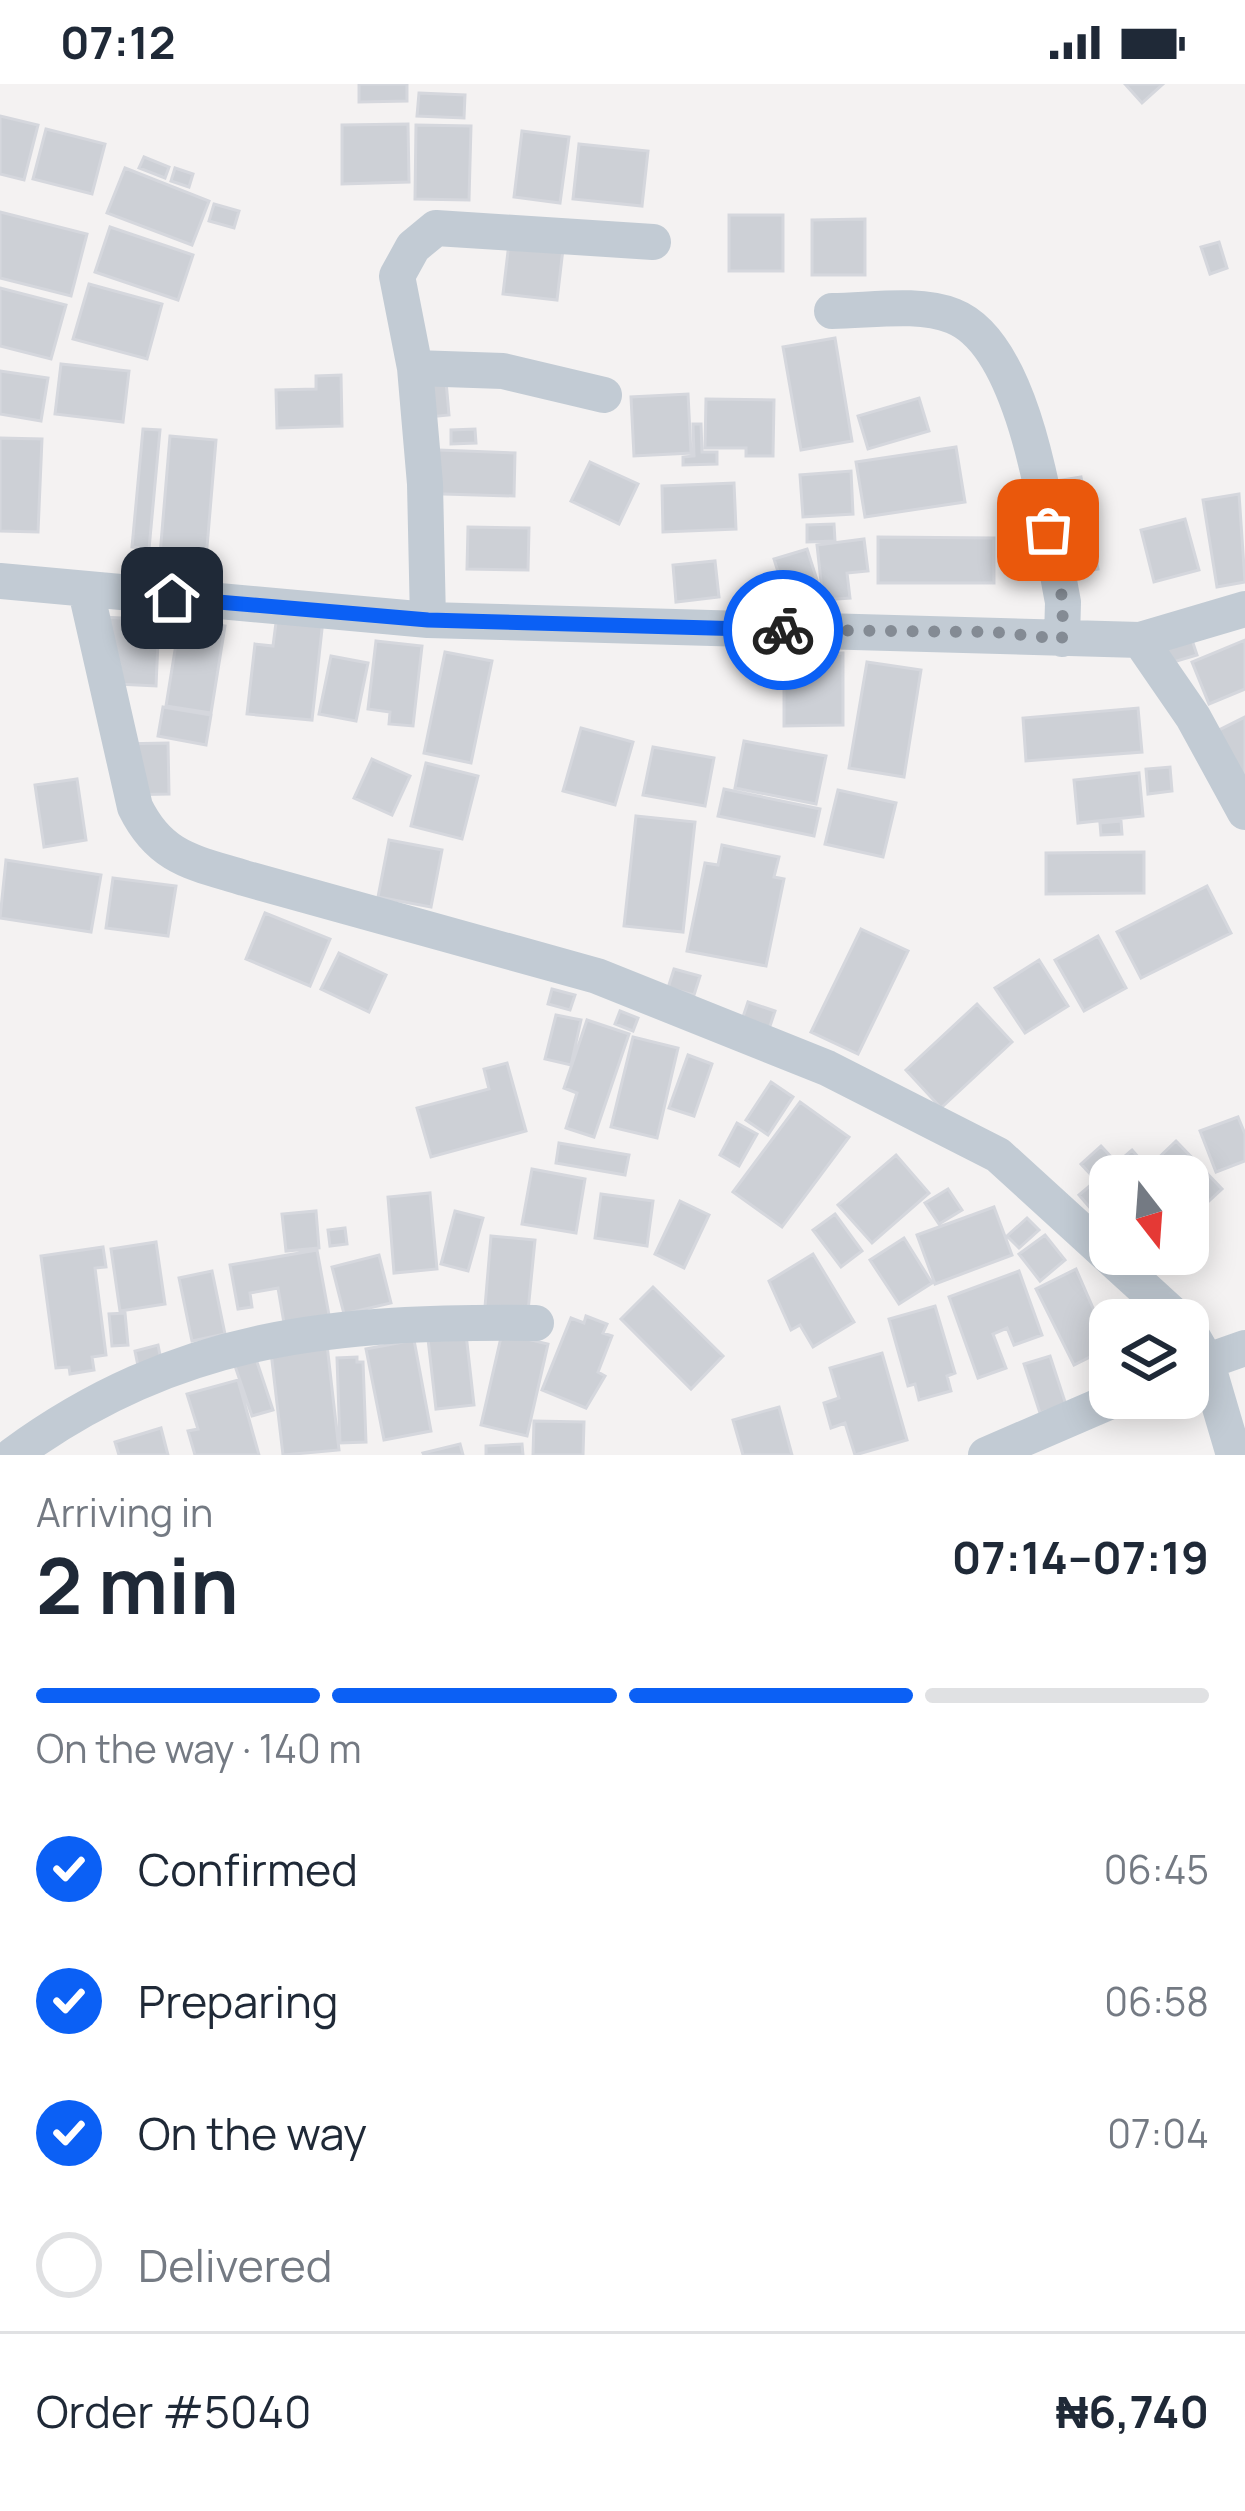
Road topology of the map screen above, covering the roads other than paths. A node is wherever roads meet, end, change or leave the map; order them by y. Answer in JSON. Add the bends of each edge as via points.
{"nodes":[{"id":1,"x":653,"y":242,"type":"dead end"},
{"id":2,"x":832,"y":310,"type":"dead end"},
{"id":3,"x":415,"y":368,"type":"junction"},
{"id":4,"x":604,"y":395,"type":"dead end"},
{"id":5,"x":0,"y":581,"type":"edge"},
{"id":6,"x":86,"y":591,"type":"junction"},
{"id":7,"x":1245,"y":610,"type":"edge"},
{"id":8,"x":428,"y":620,"type":"junction"},
{"id":9,"x":1062,"y":639,"type":"junction"},
{"id":10,"x":1140,"y":640,"type":"junction"},
{"id":11,"x":1245,"y":812,"type":"edge"},
{"id":12,"x":1156,"y":1299,"type":"edge"},
{"id":13,"x":536,"y":1323,"type":"dead end"},
{"id":14,"x":1245,"y":1348,"type":"edge"},
{"id":15,"x":1209,"y":1351,"type":"edge"},
{"id":16,"x":1209,"y":1391,"type":"edge"},
{"id":17,"x":1089,"y":1411,"type":"edge"},
{"id":18,"x":13,"y":1455,"type":"edge"},
{"id":19,"x":986,"y":1455,"type":"edge"},
{"id":20,"x":1234,"y":1455,"type":"edge"}],
"edges":[{"from":1,"to":3,"type":"street","via":[[436,228],[397,276]]},
{"from":2,"to":9,"type":"street","via":[[953,316],[981,334],[1008,372],[1063,602]]},
{"from":3,"to":4,"type":"street","via":[[503,371]]},
{"from":3,"to":8,"type":"street"},
{"from":5,"to":6,"type":"street"},
{"from":6,"to":8,"type":"street"},
{"from":6,"to":12,"type":"street","via":[[135,807],[151,840],[194,863],[597,976],[827,1068],[998,1155]]},
{"from":7,"to":10,"type":"street"},
{"from":8,"to":9,"type":"street"},
{"from":9,"to":10,"type":"street"},
{"from":10,"to":11,"type":"street"},
{"from":13,"to":18,"type":"street","via":[[410,1322],[225,1348],[70,1414]]},
{"from":14,"to":15,"type":"street"},
{"from":16,"to":20,"type":"street"},
{"from":17,"to":19,"type":"street"}]}
